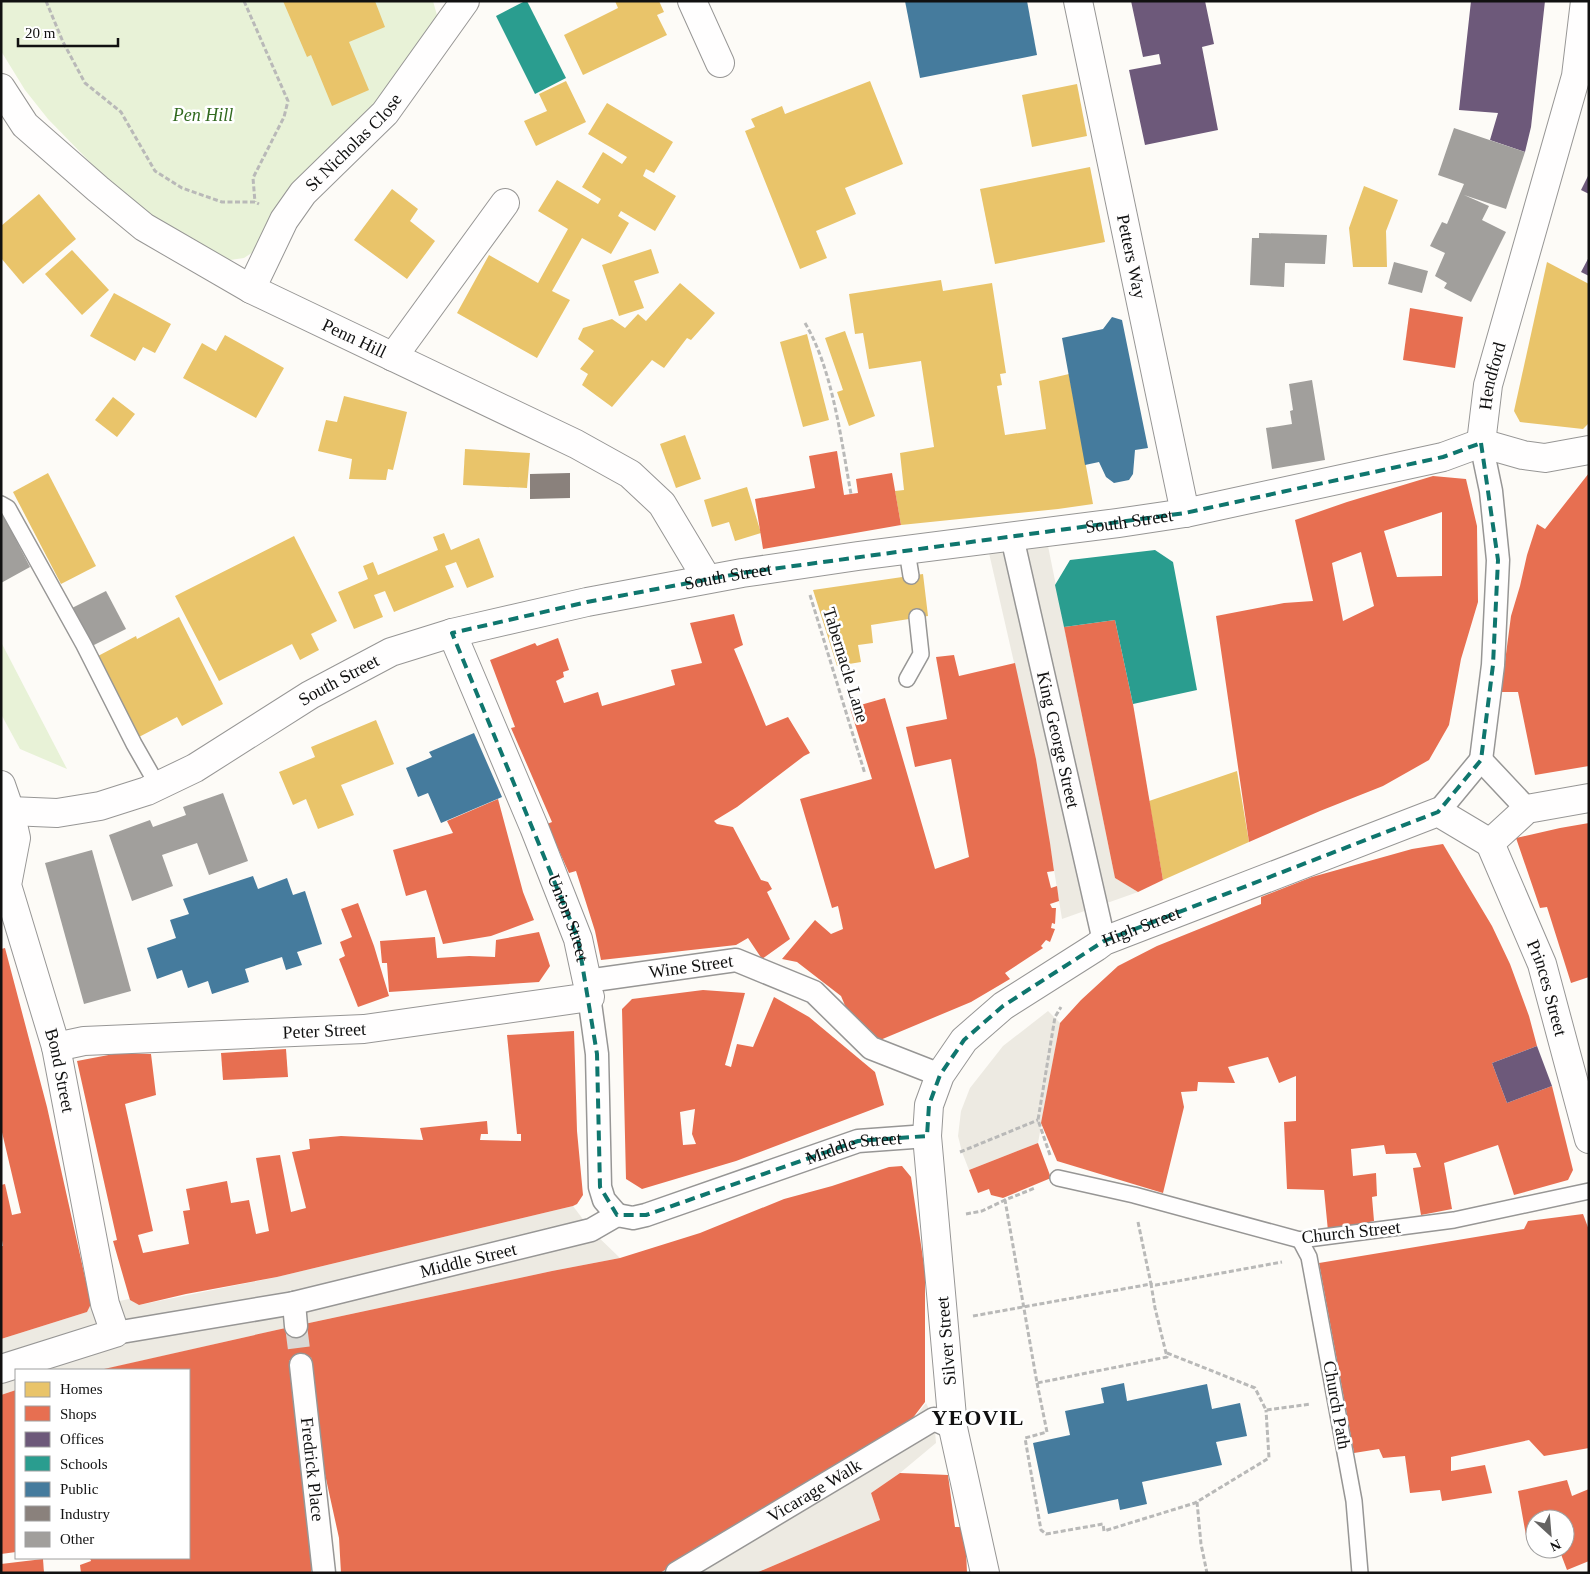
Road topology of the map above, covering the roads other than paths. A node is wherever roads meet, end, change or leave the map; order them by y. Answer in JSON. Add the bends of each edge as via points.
{"nodes":[{"id":1,"x":465,"y":1,"type":"edge"},
{"id":2,"x":692,"y":1,"type":"edge"},
{"id":3,"x":1078,"y":1,"type":"edge"},
{"id":4,"x":1585,"y":1,"type":"edge"},
{"id":5,"x":720,"y":63,"type":"dead end"},
{"id":6,"x":1,"y":88,"type":"edge"},
{"id":7,"x":505,"y":203,"type":"dead end"},
{"id":8,"x":250,"y":289,"type":"junction"},
{"id":9,"x":393,"y":357,"type":"junction"},
{"id":10,"x":1481,"y":443,"type":"junction"},
{"id":11,"x":1589,"y":450,"type":"edge"},
{"id":12,"x":1,"y":504,"type":"edge"},
{"id":13,"x":1185,"y":513,"type":"junction"},
{"id":14,"x":1012,"y":537,"type":"junction"},
{"id":15,"x":707,"y":579,"type":"junction"},
{"id":16,"x":917,"y":618,"type":"dead end"},
{"id":17,"x":452,"y":633,"type":"junction"},
{"id":18,"x":907,"y":679,"type":"dead end"},
{"id":19,"x":1480,"y":760,"type":"junction"},
{"id":20,"x":1,"y":785,"type":"edge"},
{"id":21,"x":158,"y":786,"type":"junction"},
{"id":22,"x":1589,"y":798,"type":"edge"},
{"id":23,"x":1527,"y":808,"type":"junction"},
{"id":24,"x":6,"y":810,"type":"edge"},
{"id":25,"x":1438,"y":812,"type":"junction"},
{"id":26,"x":1490,"y":843,"type":"junction"},
{"id":27,"x":4,"y":881,"type":"edge"},
{"id":28,"x":1104,"y":941,"type":"junction"},
{"id":29,"x":589,"y":989,"type":"junction"},
{"id":30,"x":56,"y":1047,"type":"junction"},
{"id":31,"x":940,"y":1075,"type":"junction"},
{"id":32,"x":927,"y":1136,"type":"junction"},
{"id":33,"x":1589,"y":1139,"type":"edge"},
{"id":34,"x":1058,"y":1178,"type":"road end"},
{"id":35,"x":1589,"y":1191,"type":"edge"},
{"id":36,"x":617,"y":1215,"type":"junction"},
{"id":37,"x":1300,"y":1240,"type":"junction"},
{"id":38,"x":294,"y":1303,"type":"junction"},
{"id":39,"x":296,"y":1326,"type":"tunnel mouth"},
{"id":40,"x":115,"y":1333,"type":"junction"},
{"id":41,"x":301,"y":1365,"type":"tunnel mouth"},
{"id":42,"x":1,"y":1369,"type":"edge"},
{"id":43,"x":953,"y":1428,"type":"junction"},
{"id":44,"x":324,"y":1573,"type":"edge"},
{"id":45,"x":677,"y":1573,"type":"edge"},
{"id":46,"x":985,"y":1573,"type":"edge"},
{"id":47,"x":1360,"y":1573,"type":"edge"}],
"edges":[{"from":1,"to":8,"type":"street","name":"St Nicholas Close","via":[[385,113],[303,193],[284,220]]},
{"from":2,"to":5,"type":"street"},
{"from":3,"to":13,"type":"street","name":"Petters Way"},
{"from":4,"to":10,"type":"street","name":"Hendford","via":[[1576,76],[1488,385]]},
{"from":6,"to":8,"type":"street","name":"Penn Hill","via":[[25,125],[144,227]]},
{"from":7,"to":9,"type":"street"},
{"from":8,"to":9,"type":"street","name":"Penn Hill"},
{"from":9,"to":15,"type":"street","name":"Penn Hill","via":[[576,444],[630,474],[662,504]]},
{"from":10,"to":11,"type":"street","via":[[1544,458]]},
{"from":10,"to":13,"type":"street","name":"South Street","via":[[1443,457]]},
{"from":10,"to":19,"type":"street","name":"Hendford","via":[[1491,492],[1498,560],[1493,665]]},
{"from":12,"to":21,"type":"lane","via":[[8,508]]},
{"from":13,"to":14,"type":"street","name":"South Street"},
{"from":14,"to":15,"type":"street","name":"South Street","via":[[909,563],[801,565]]},
{"from":14,"to":28,"type":"street","name":"King George Street"},
{"from":15,"to":17,"type":"street","name":"South Street"},
{"from":16,"to":18,"type":"lane","via":[[921,654]]},
{"from":17,"to":21,"type":"street","name":"South Street","via":[[391,652],[310,695],[195,768]]},
{"from":17,"to":29,"type":"street","name":"Union Street","via":[[578,939]]},
{"from":19,"to":23,"type":"street"},
{"from":19,"to":25,"type":"street","name":"High Street"},
{"from":20,"to":24,"type":"street","name":"Bond Street"},
{"from":21,"to":24,"type":"street","name":"South Street","via":[[100,806],[57,813]]},
{"from":22,"to":23,"type":"street"},
{"from":23,"to":26,"type":"street"},
{"from":24,"to":27,"type":"street","name":"Bond Street","via":[[16,838]]},
{"from":25,"to":26,"type":"street"},
{"from":25,"to":28,"type":"street","name":"High Street"},
{"from":26,"to":33,"type":"street","name":"Princes Street","via":[[1542,964]]},
{"from":27,"to":30,"type":"street","name":"Bond Street"},
{"from":28,"to":31,"type":"street","name":"High Street","via":[[1003,1006],[964,1040]]},
{"from":29,"to":30,"type":"street","name":"Peter Street","via":[[364,1029],[84,1041]]},
{"from":29,"to":31,"type":"street","name":"Wine Street","via":[[736,960],[814,992],[870,1048]]},
{"from":29,"to":36,"type":"street","name":"Union Street","via":[[597,1054],[600,1187],[604,1200]]},
{"from":30,"to":40,"type":"street","name":"Bond Street","via":[[105,1304]]},
{"from":31,"to":32,"type":"street","name":"High Street","via":[[929,1105]]},
{"from":32,"to":36,"type":"street","name":"Middle Street","via":[[858,1141],[646,1216]]},
{"from":32,"to":43,"type":"street","name":"Silver Street"},
{"from":34,"to":37,"type":"lane","name":"Church Street"},
{"from":35,"to":37,"type":"lane","name":"Church Street","via":[[1454,1220]]},
{"from":36,"to":38,"type":"street","name":"Middle Street","via":[[591,1230]]},
{"from":37,"to":47,"type":"lane","name":"Church Path","via":[[1310,1258],[1337,1401],[1354,1500]]},
{"from":38,"to":39,"type":"street"},
{"from":38,"to":40,"type":"street","name":"Middle Street"},
{"from":40,"to":42,"type":"street","name":"Middle Street"},
{"from":41,"to":44,"type":"street","name":"Fredrick Place"},
{"from":43,"to":45,"type":"street","name":"Vicarage Walk","via":[[934,1419]]},
{"from":43,"to":46,"type":"street","name":"Silver Street"}]}
